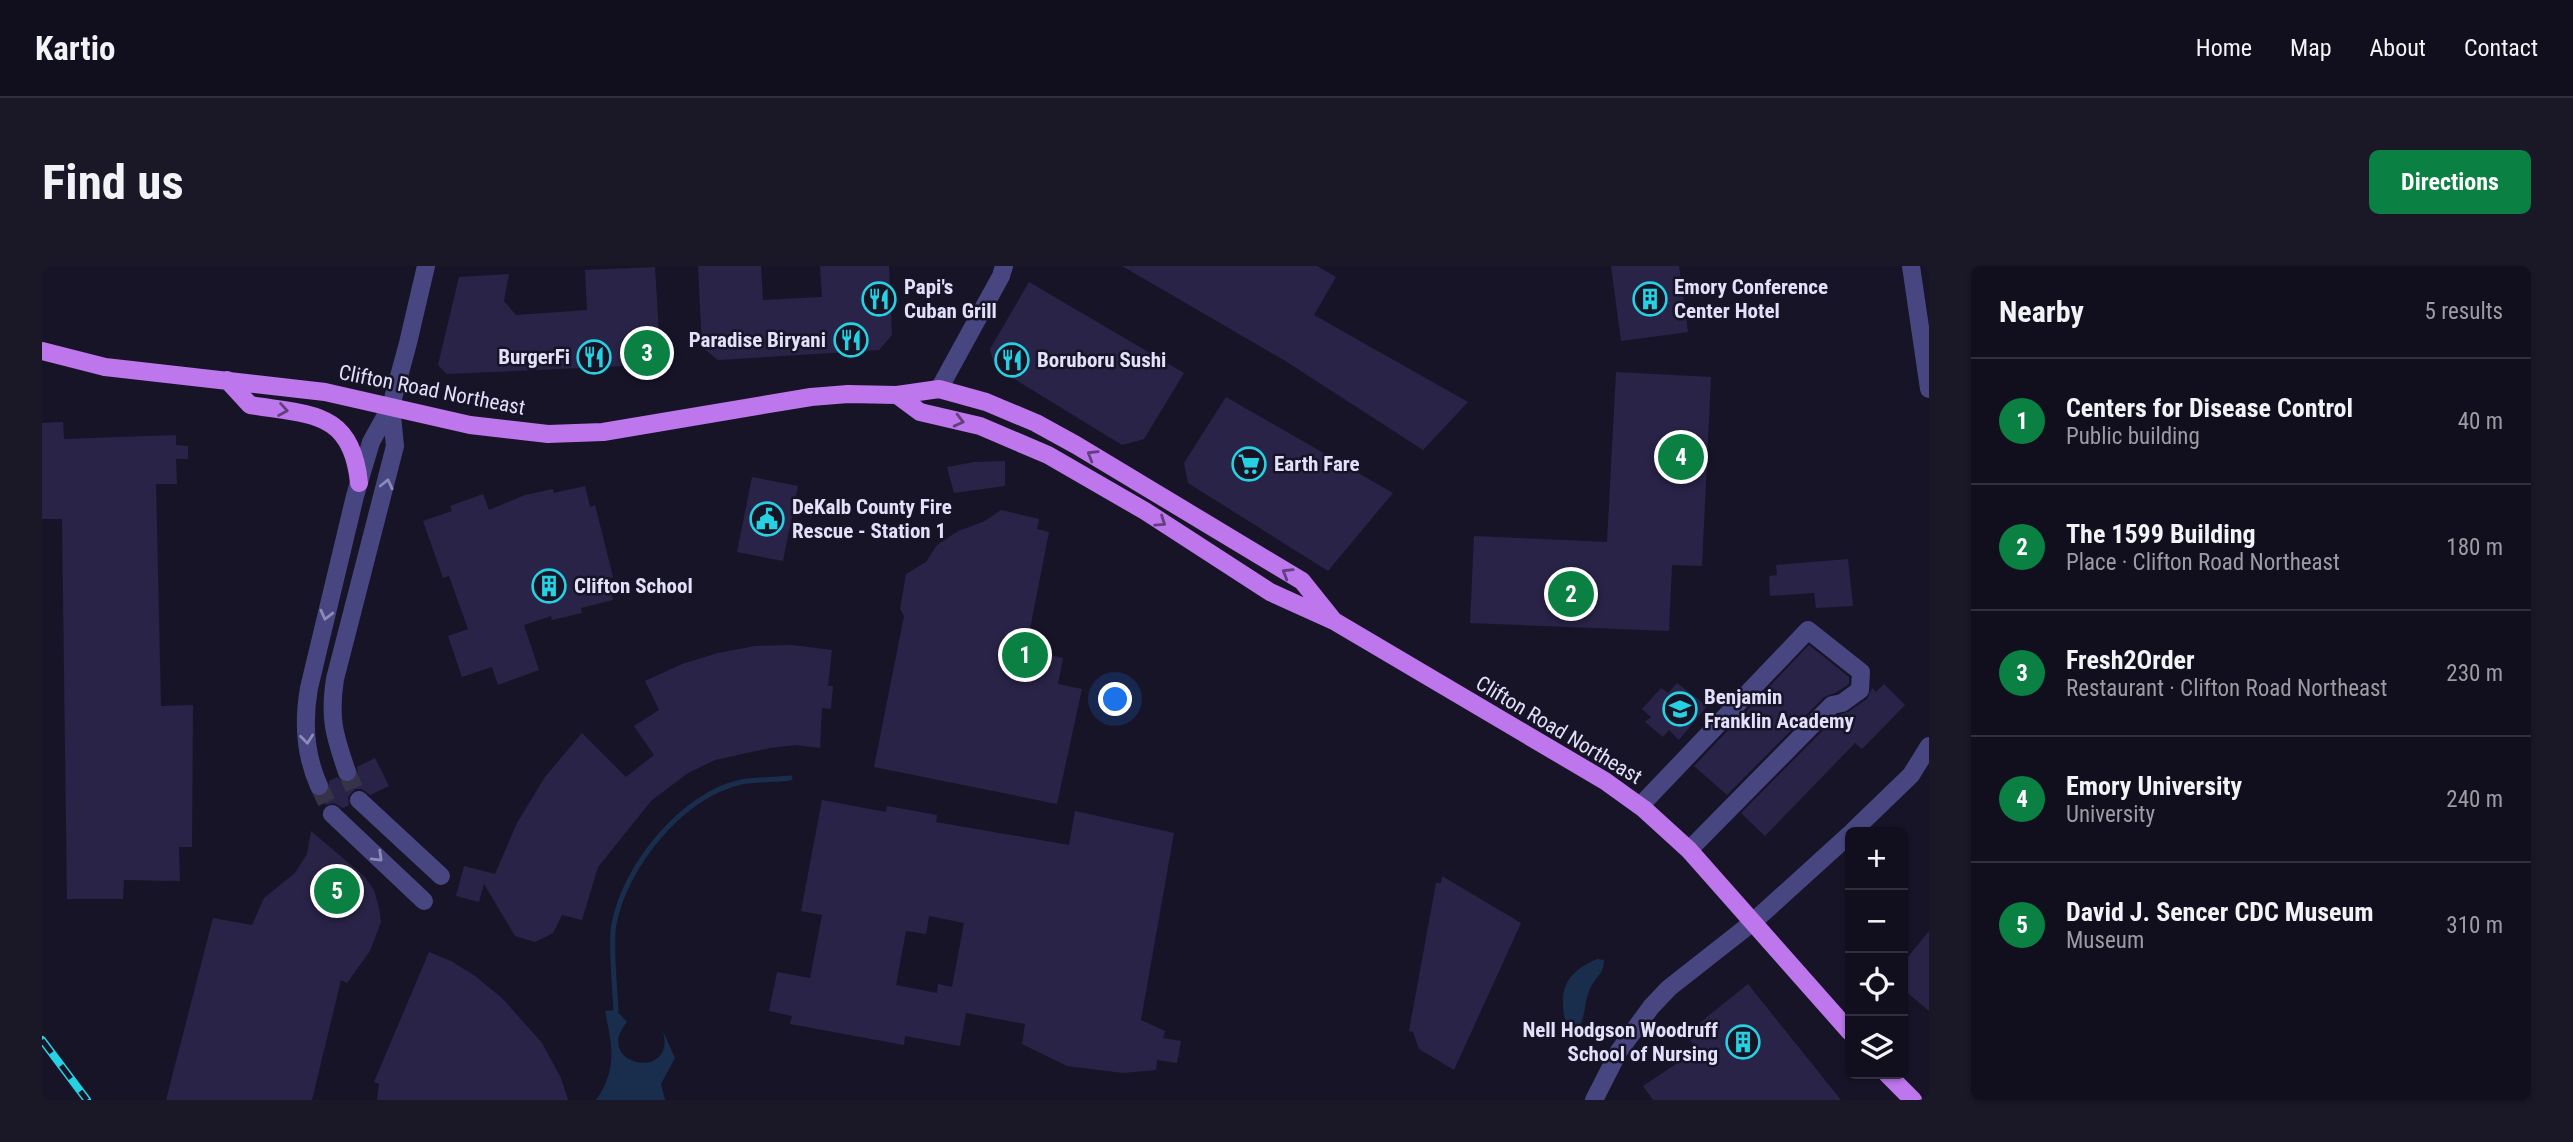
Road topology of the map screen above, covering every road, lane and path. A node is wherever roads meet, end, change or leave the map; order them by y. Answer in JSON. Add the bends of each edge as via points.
{"nodes":[{"id":1,"x":426,"y":266,"type":"edge"},
{"id":2,"x":1004,"y":266,"type":"edge"},
{"id":3,"x":1911,"y":266,"type":"edge"},
{"id":4,"x":42,"y":351,"type":"edge"},
{"id":5,"x":227,"y":380,"type":"junction"},
{"id":6,"x":939,"y":389,"type":"junction"},
{"id":7,"x":1929,"y":389,"type":"edge"},
{"id":8,"x":897,"y":395,"type":"junction"},
{"id":9,"x":391,"y":406,"type":"junction"},
{"id":10,"x":359,"y":483,"type":"junction"},
{"id":11,"x":1334,"y":621,"type":"junction"},
{"id":12,"x":1929,"y":746,"type":"edge"},
{"id":13,"x":347,"y":772,"type":"tunnel mouth"},
{"id":14,"x":319,"y":786,"type":"tunnel mouth"},
{"id":15,"x":359,"y":800,"type":"tunnel mouth"},
{"id":16,"x":1640,"y":806,"type":"junction"},
{"id":17,"x":332,"y":814,"type":"tunnel mouth"},
{"id":18,"x":1857,"y":827,"type":"edge"},
{"id":19,"x":1845,"y":838,"type":"edge"},
{"id":20,"x":1689,"y":850,"type":"junction"},
{"id":21,"x":441,"y":876,"type":"dead end"},
{"id":22,"x":424,"y":901,"type":"dead end"},
{"id":23,"x":1753,"y":922,"type":"junction"},
{"id":24,"x":1845,"y":1026,"type":"edge"},
{"id":25,"x":1892,"y":1079,"type":"edge"},
{"id":26,"x":1594,"y":1100,"type":"edge"},
{"id":27,"x":1913,"y":1100,"type":"edge"}],
"edges":[{"from":1,"to":9,"type":"street"},
{"from":2,"to":6,"type":"street"},
{"from":3,"to":7,"type":"street"},
{"from":4,"to":5,"type":"main road","name":"Clifton Road Northeast","via":[[105,367]]},
{"from":5,"to":9,"type":"main road","name":"Clifton Road Northeast"},
{"from":5,"to":10,"type":"main road","one_way":true,"via":[[250,405],[333,423],[350,443]]},
{"from":6,"to":8,"type":"main road","name":"Clifton Road Northeast"},
{"from":11,"to":6,"type":"main road","name":"Clifton Road Northeast","one_way":true,"via":[[1302,581],[1064,438],[986,402]]},
{"from":8,"to":9,"type":"main road","name":"Clifton Road Northeast","via":[[811,397],[577,434],[495,430]]},
{"from":8,"to":11,"type":"main road","name":"Clifton Road Northeast","one_way":true,"via":[[920,412],[980,426],[1048,455],[1270,592]]},
{"from":9,"to":10,"type":"street","via":[[373,439]]},
{"from":13,"to":9,"type":"street","one_way":true,"via":[[331,706],[396,446]]},
{"from":10,"to":14,"type":"street","one_way":true,"via":[[306,704],[306,744]]},
{"from":11,"to":16,"type":"main road","name":"Clifton Road Northeast","via":[[1594,774]]},
{"from":12,"to":18,"type":"street","via":[[1911,775]]},
{"from":15,"to":21,"type":"street"},
{"from":16,"to":20,"type":"main road","name":"Clifton Road Northeast"},
{"from":16,"to":20,"type":"street","via":[[1808,630],[1861,672],[1860,690],[1832,705]]},
{"from":17,"to":22,"type":"street","one_way":true},
{"from":19,"to":23,"type":"street"},
{"from":20,"to":23,"type":"main road","name":"Clifton Road Northeast"},
{"from":23,"to":24,"type":"main road","name":"Clifton Road Northeast"},
{"from":23,"to":26,"type":"street","via":[[1651,1007],[1619,1051]]},
{"from":25,"to":27,"type":"main road"}]}
